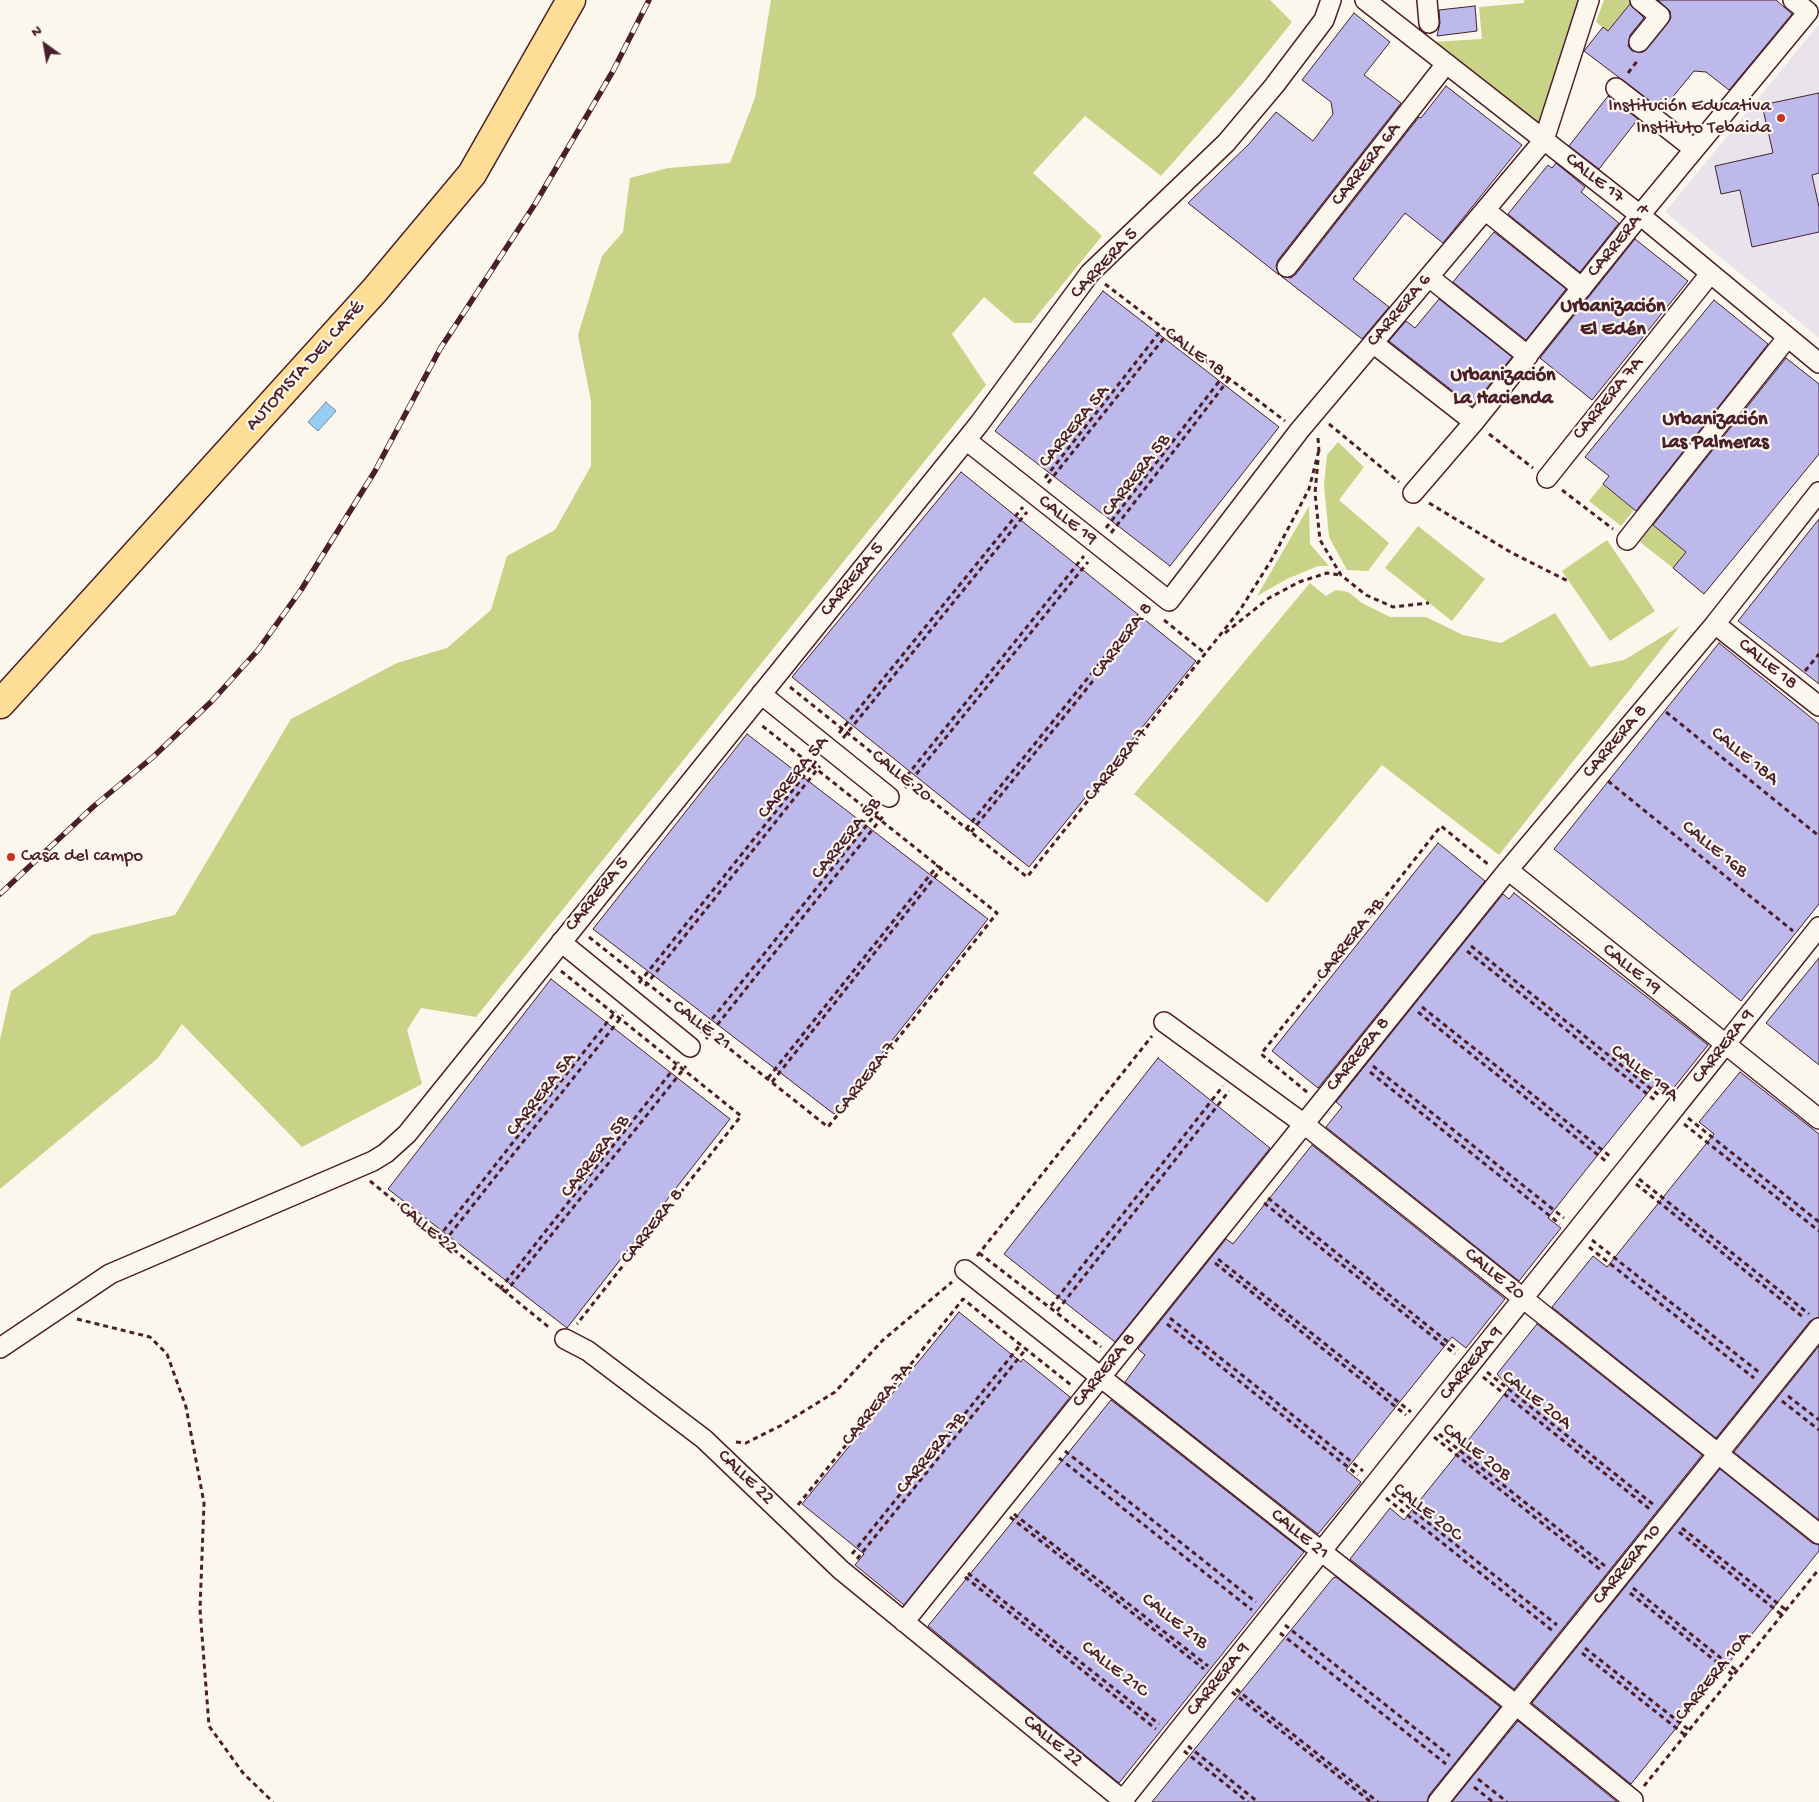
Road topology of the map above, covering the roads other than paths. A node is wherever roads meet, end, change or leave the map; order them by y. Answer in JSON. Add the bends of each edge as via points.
{"nodes":[{"id":1,"x":571,"y":0,"type":"edge"},
{"id":2,"x":1331,"y":0,"type":"edge"},
{"id":3,"x":1365,"y":0,"type":"edge"},
{"id":4,"x":1427,"y":0,"type":"edge"},
{"id":5,"x":1589,"y":0,"type":"edge"},
{"id":6,"x":1640,"y":0,"type":"edge"},
{"id":7,"x":1793,"y":0,"type":"edge"},
{"id":8,"x":1428,"y":23,"type":"dead end"},
{"id":9,"x":1639,"y":42,"type":"dead end"},
{"id":10,"x":1446,"y":64,"type":"junction"},
{"id":11,"x":1616,"y":88,"type":"dead end"},
{"id":12,"x":1544,"y":140,"type":"junction"},
{"id":13,"x":1694,"y":149,"type":"junction"},
{"id":14,"x":1485,"y":210,"type":"junction"},
{"id":15,"x":1640,"y":215,"type":"junction"},
{"id":16,"x":1288,"y":267,"type":"dead end"},
{"id":17,"x":1710,"y":274,"type":"junction"},
{"id":18,"x":1429,"y":277,"type":"junction"},
{"id":19,"x":1582,"y":288,"type":"junction"},
{"id":20,"x":1787,"y":338,"type":"junction"},
{"id":21,"x":1373,"y":343,"type":"junction"},
{"id":22,"x":1528,"y":356,"type":"junction"},
{"id":23,"x":1819,"y":363,"type":"edge"},
{"id":24,"x":1474,"y":422,"type":"junction"},
{"id":25,"x":966,"y":440,"type":"junction"},
{"id":26,"x":1547,"y":478,"type":"dead end"},
{"id":27,"x":1819,"y":492,"type":"edge"},
{"id":28,"x":1413,"y":493,"type":"road end"},
{"id":29,"x":1627,"y":540,"type":"dead end"},
{"id":30,"x":1164,"y":597,"type":"joint"},
{"id":31,"x":1716,"y":624,"type":"junction"},
{"id":32,"x":761,"y":694,"type":"junction"},
{"id":33,"x":0,"y":704,"type":"edge"},
{"id":34,"x":1819,"y":706,"type":"edge"},
{"id":35,"x":893,"y":800,"type":"road end"},
{"id":36,"x":1508,"y":870,"type":"junction"},
{"id":37,"x":1819,"y":927,"type":"edge"},
{"id":38,"x":561,"y":942,"type":"junction"},
{"id":39,"x":1164,"y":1022,"type":"dead end"},
{"id":40,"x":1725,"y":1045,"type":"junction"},
{"id":41,"x":694,"y":1050,"type":"road end"},
{"id":42,"x":1819,"y":1119,"type":"edge"},
{"id":43,"x":1304,"y":1124,"type":"junction"},
{"id":44,"x":965,"y":1270,"type":"dead end"},
{"id":45,"x":1524,"y":1299,"type":"junction"},
{"id":46,"x":1819,"y":1328,"type":"edge"},
{"id":47,"x":564,"y":1339,"type":"road end"},
{"id":48,"x":0,"y":1348,"type":"edge"},
{"id":49,"x":1101,"y":1376,"type":"junction"},
{"id":50,"x":1718,"y":1452,"type":"junction"},
{"id":51,"x":1819,"y":1534,"type":"edge"},
{"id":52,"x":1322,"y":1552,"type":"junction"},
{"id":53,"x":904,"y":1622,"type":"junction"},
{"id":54,"x":1516,"y":1705,"type":"junction"},
{"id":55,"x":1633,"y":1800,"type":"road end"},
{"id":56,"x":1124,"y":1801,"type":"edge"},
{"id":57,"x":1438,"y":1802,"type":"edge"}],
"edges":[{"from":1,"to":33,"type":"highway","name":"AUTOPISTA DEL CAFÉ","via":[[472,174],[375,290]]},
{"from":2,"to":25,"type":"street","name":"CARRERA 5","via":[[1324,20],[1226,143],[1090,273]]},
{"from":3,"to":10,"type":"street","name":"CALLE 17"},
{"from":4,"to":8,"type":"street"},
{"from":5,"to":12,"type":"street","name":"CARRERA 6"},
{"from":6,"to":9,"type":"street","via":[[1660,16]]},
{"from":7,"to":13,"type":"street","name":"CARRERA 7","via":[[1808,12]]},
{"from":10,"to":12,"type":"street","name":"CALLE 17"},
{"from":10,"to":16,"type":"street","name":"CARRERA 6A"},
{"from":11,"to":13,"type":"street"},
{"from":12,"to":14,"type":"street","name":"CARRERA 6"},
{"from":12,"to":15,"type":"street","name":"CALLE 17"},
{"from":13,"to":15,"type":"street","name":"CARRERA 7"},
{"from":14,"to":18,"type":"street","name":"CARRERA 6"},
{"from":14,"to":19,"type":"street"},
{"from":15,"to":17,"type":"street","name":"CALLE 17"},
{"from":15,"to":19,"type":"street","name":"CARRERA 7"},
{"from":17,"to":20,"type":"street","name":"CALLE 17"},
{"from":17,"to":26,"type":"street","name":"CARRERA 7A"},
{"from":18,"to":21,"type":"street","name":"CARRERA 6"},
{"from":18,"to":22,"type":"street"},
{"from":19,"to":22,"type":"street","name":"CARRERA 7"},
{"from":20,"to":23,"type":"street","name":"CALLE 17"},
{"from":20,"to":29,"type":"street"},
{"from":21,"to":24,"type":"street"},
{"from":21,"to":30,"type":"street","name":"CARRERA 6"},
{"from":22,"to":24,"type":"street","name":"CARRERA 7"},
{"from":24,"to":28,"type":"street","name":"CARRERA 7"},
{"from":25,"to":30,"type":"street","name":"CALLE 19"},
{"from":25,"to":32,"type":"street","name":"CARRERA 5"},
{"from":27,"to":31,"type":"street","name":"CARRERA 8"},
{"from":31,"to":34,"type":"street","name":"CALLE 18"},
{"from":31,"to":36,"type":"street","name":"CARRERA 8"},
{"from":32,"to":35,"type":"street","name":"CALLE 20"},
{"from":32,"to":38,"type":"street","name":"CARRERA 5"},
{"from":36,"to":40,"type":"street","name":"CALLE 19"},
{"from":36,"to":43,"type":"street","name":"CARRERA 8"},
{"from":37,"to":40,"type":"street","name":"CARRERA 9"},
{"from":38,"to":41,"type":"street","name":"CALLE 21"},
{"from":38,"to":48,"type":"street","name":"CARRERA 5","via":[[407,1134],[386,1153],[110,1274]]},
{"from":39,"to":43,"type":"street","name":"CALLE 20"},
{"from":40,"to":42,"type":"street","name":"CALLE 19"},
{"from":40,"to":45,"type":"street","name":"CARRERA 9"},
{"from":43,"to":45,"type":"street","name":"CALLE 20"},
{"from":43,"to":49,"type":"street","name":"CARRERA 8"},
{"from":44,"to":49,"type":"street","name":"CALLE 21"},
{"from":45,"to":50,"type":"street","name":"CALLE 20"},
{"from":45,"to":52,"type":"street","name":"CARRERA 9"},
{"from":46,"to":50,"type":"street","name":"CARRERA 10"},
{"from":47,"to":53,"type":"street","name":"CALLE 22","via":[[588,1351],[704,1439],[841,1570]]},
{"from":49,"to":52,"type":"street","name":"CALLE 21"},
{"from":49,"to":53,"type":"street","name":"CARRERA 8"},
{"from":50,"to":51,"type":"street","name":"CALLE 20"},
{"from":50,"to":54,"type":"street","name":"CARRERA 10"},
{"from":52,"to":54,"type":"street","name":"CALLE 21"},
{"from":52,"to":56,"type":"street","name":"CARRERA 9"},
{"from":53,"to":56,"type":"street","name":"CALLE 22"},
{"from":54,"to":55,"type":"street","name":"CALLE 21"},
{"from":54,"to":57,"type":"street","name":"CARRERA 10"}]}
